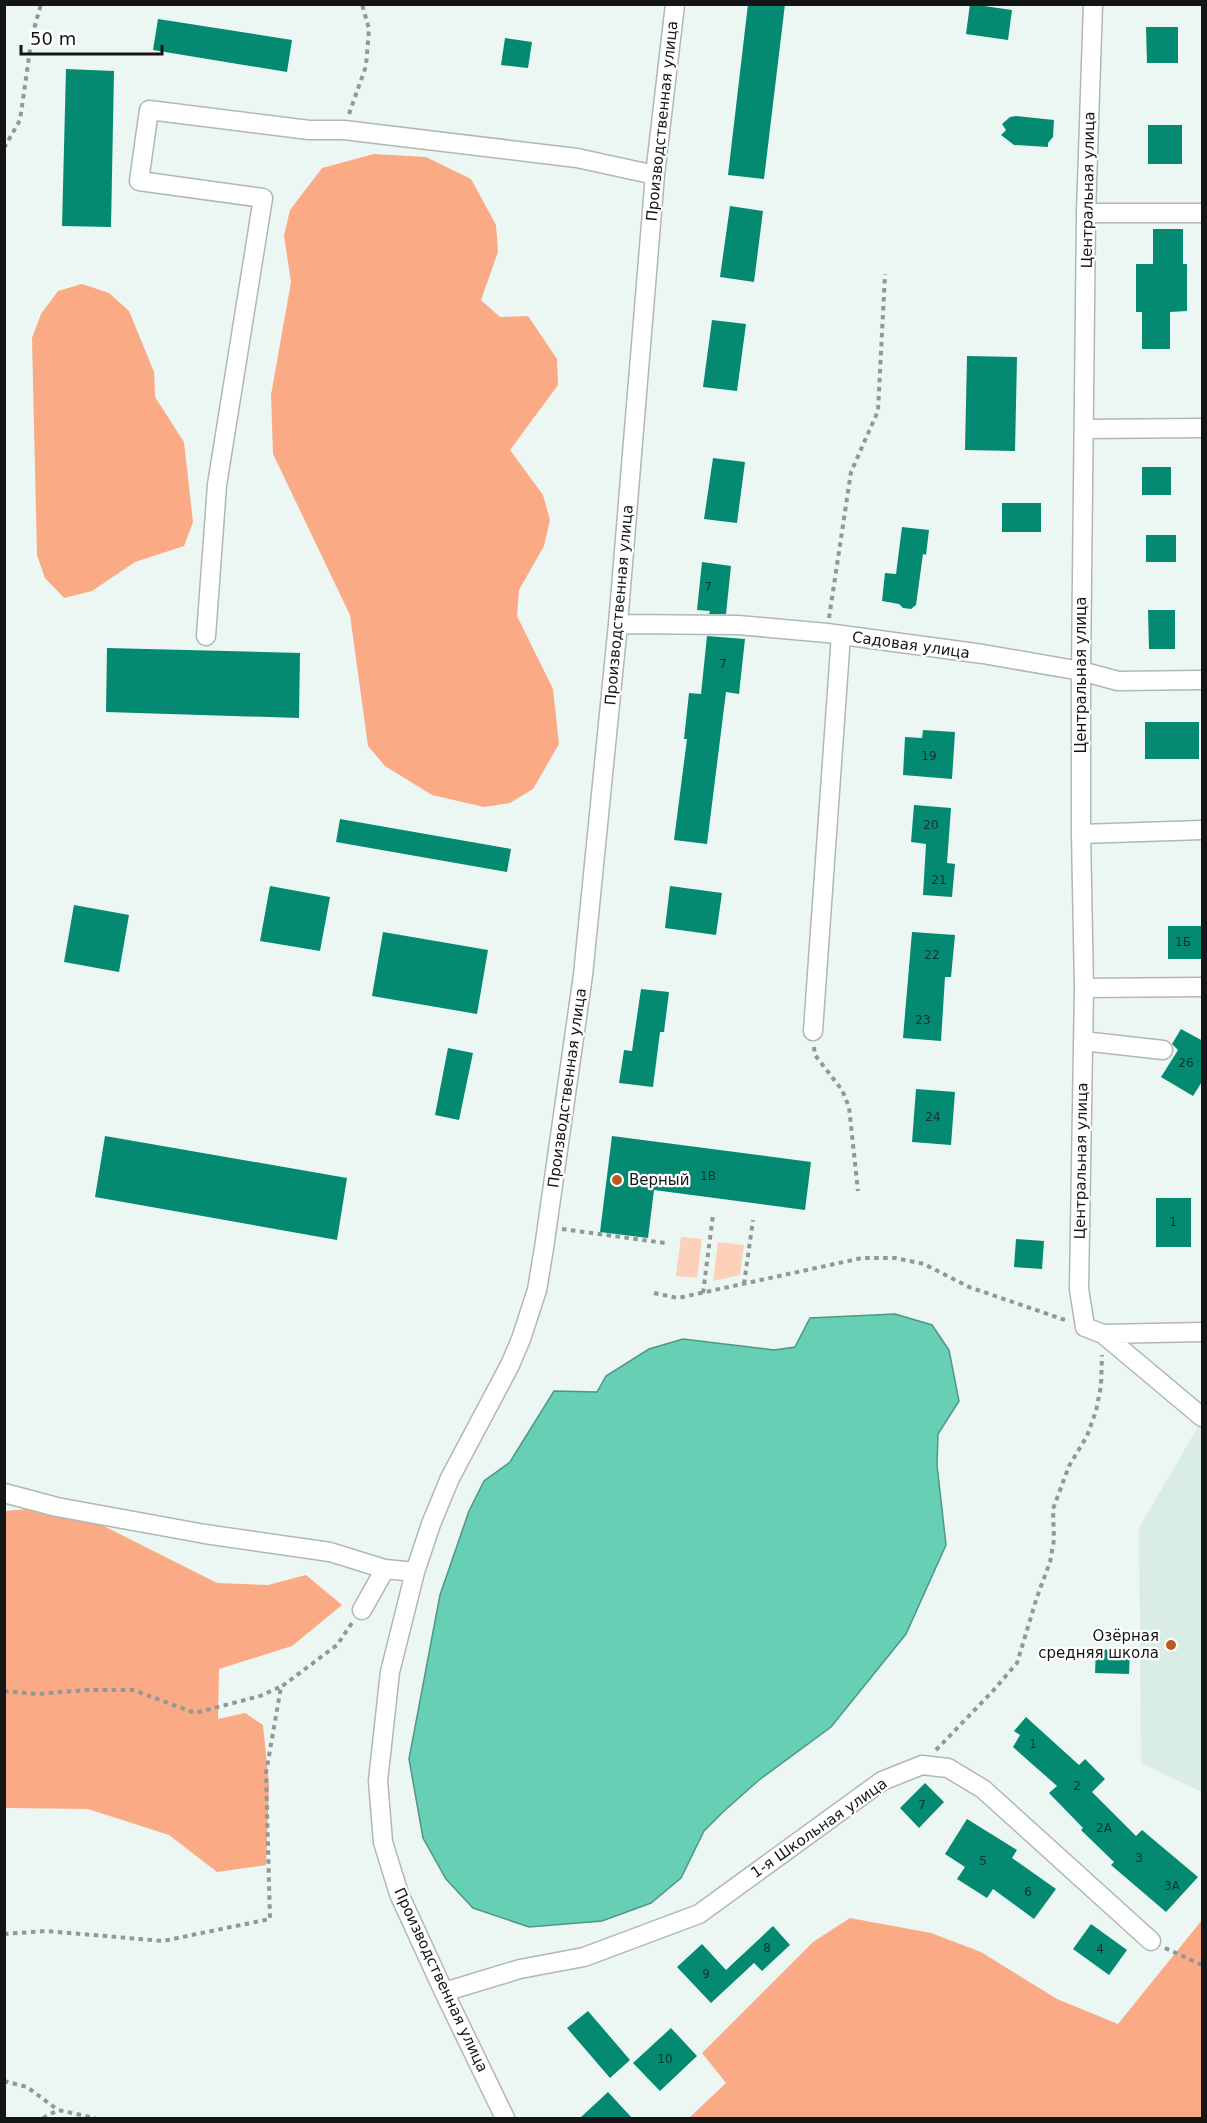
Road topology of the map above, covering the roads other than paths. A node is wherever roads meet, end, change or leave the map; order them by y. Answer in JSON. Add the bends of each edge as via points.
{"nodes":[{"id":1,"x":675,"y":4,"type":"edge"},
{"id":2,"x":1093,"y":4,"type":"edge"},
{"id":3,"x":655,"y":175,"type":"junction"},
{"id":4,"x":1086,"y":213,"type":"junction"},
{"id":5,"x":1203,"y":213,"type":"edge"},
{"id":6,"x":1203,"y":428,"type":"edge"},
{"id":7,"x":1084,"y":429,"type":"junction"},
{"id":8,"x":618,"y":624,"type":"junction"},
{"id":9,"x":834,"y":634,"type":"junction"},
{"id":10,"x":206,"y":636,"type":"dead end"},
{"id":11,"x":1081,"y":671,"type":"junction"},
{"id":12,"x":1203,"y":680,"type":"edge"},
{"id":13,"x":1203,"y":830,"type":"edge"},
{"id":14,"x":1081,"y":834,"type":"junction"},
{"id":15,"x":1203,"y":987,"type":"edge"},
{"id":16,"x":1084,"y":988,"type":"junction"},
{"id":17,"x":813,"y":1031,"type":"road end"},
{"id":18,"x":1083,"y":1041,"type":"junction"},
{"id":19,"x":1163,"y":1050,"type":"dead end"},
{"id":20,"x":1203,"y":1332,"type":"edge"},
{"id":21,"x":1103,"y":1334,"type":"junction"},
{"id":22,"x":1203,"y":1417,"type":"edge"},
{"id":23,"x":4,"y":1493,"type":"edge"},
{"id":24,"x":385,"y":1569,"type":"junction"},
{"id":25,"x":415,"y":1572,"type":"junction"},
{"id":26,"x":362,"y":1610,"type":"road end"},
{"id":27,"x":1151,"y":1941,"type":"road end"},
{"id":28,"x":444,"y":1992,"type":"junction"},
{"id":29,"x":505,"y":2118,"type":"edge"}],
"edges":[{"from":1,"to":3,"type":"street","name":"Производственная улица"},
{"from":2,"to":4,"type":"street","name":"Центральная улица"},
{"from":3,"to":8,"type":"street","name":"Производственная улица"},
{"from":3,"to":10,"type":"street","via":[[577,158],[149,110],[139,181],[263,198],[218,485]]},
{"from":4,"to":5,"type":"street"},
{"from":4,"to":7,"type":"street","name":"Центральная улица"},
{"from":6,"to":7,"type":"street"},
{"from":7,"to":11,"type":"street","name":"Центральная улица"},
{"from":8,"to":9,"type":"street","name":"Садовая улица","via":[[738,625]]},
{"from":8,"to":25,"type":"street","name":"Производственная улица","via":[[583,975],[537,1290],[510,1365],[450,1478]]},
{"from":9,"to":11,"type":"street","name":"Садовая улица"},
{"from":9,"to":17,"type":"street"},
{"from":11,"to":12,"type":"street","name":"Садовая улица","via":[[1118,681]]},
{"from":11,"to":14,"type":"street","name":"Центральная улица"},
{"from":13,"to":14,"type":"street"},
{"from":14,"to":16,"type":"street","name":"Центральная улица"},
{"from":15,"to":16,"type":"street"},
{"from":16,"to":18,"type":"street","name":"Центральная улица"},
{"from":18,"to":19,"type":"street"},
{"from":18,"to":21,"type":"street","name":"Центральная улица","via":[[1079,1288],[1085,1327]]},
{"from":20,"to":21,"type":"street"},
{"from":21,"to":22,"type":"street"},
{"from":23,"to":24,"type":"street","via":[[205,1534],[330,1552]]},
{"from":24,"to":25,"type":"street"},
{"from":24,"to":26,"type":"street"},
{"from":25,"to":28,"type":"street","name":"Производственная улица","via":[[390,1672],[378,1781],[383,1842],[399,1894]]},
{"from":27,"to":28,"type":"street","name":"1-я Школьная улица","via":[[983,1789],[948,1768],[922,1765],[882,1781],[699,1914],[584,1957]]},
{"from":28,"to":29,"type":"street","name":"Производственная улица"}]}
